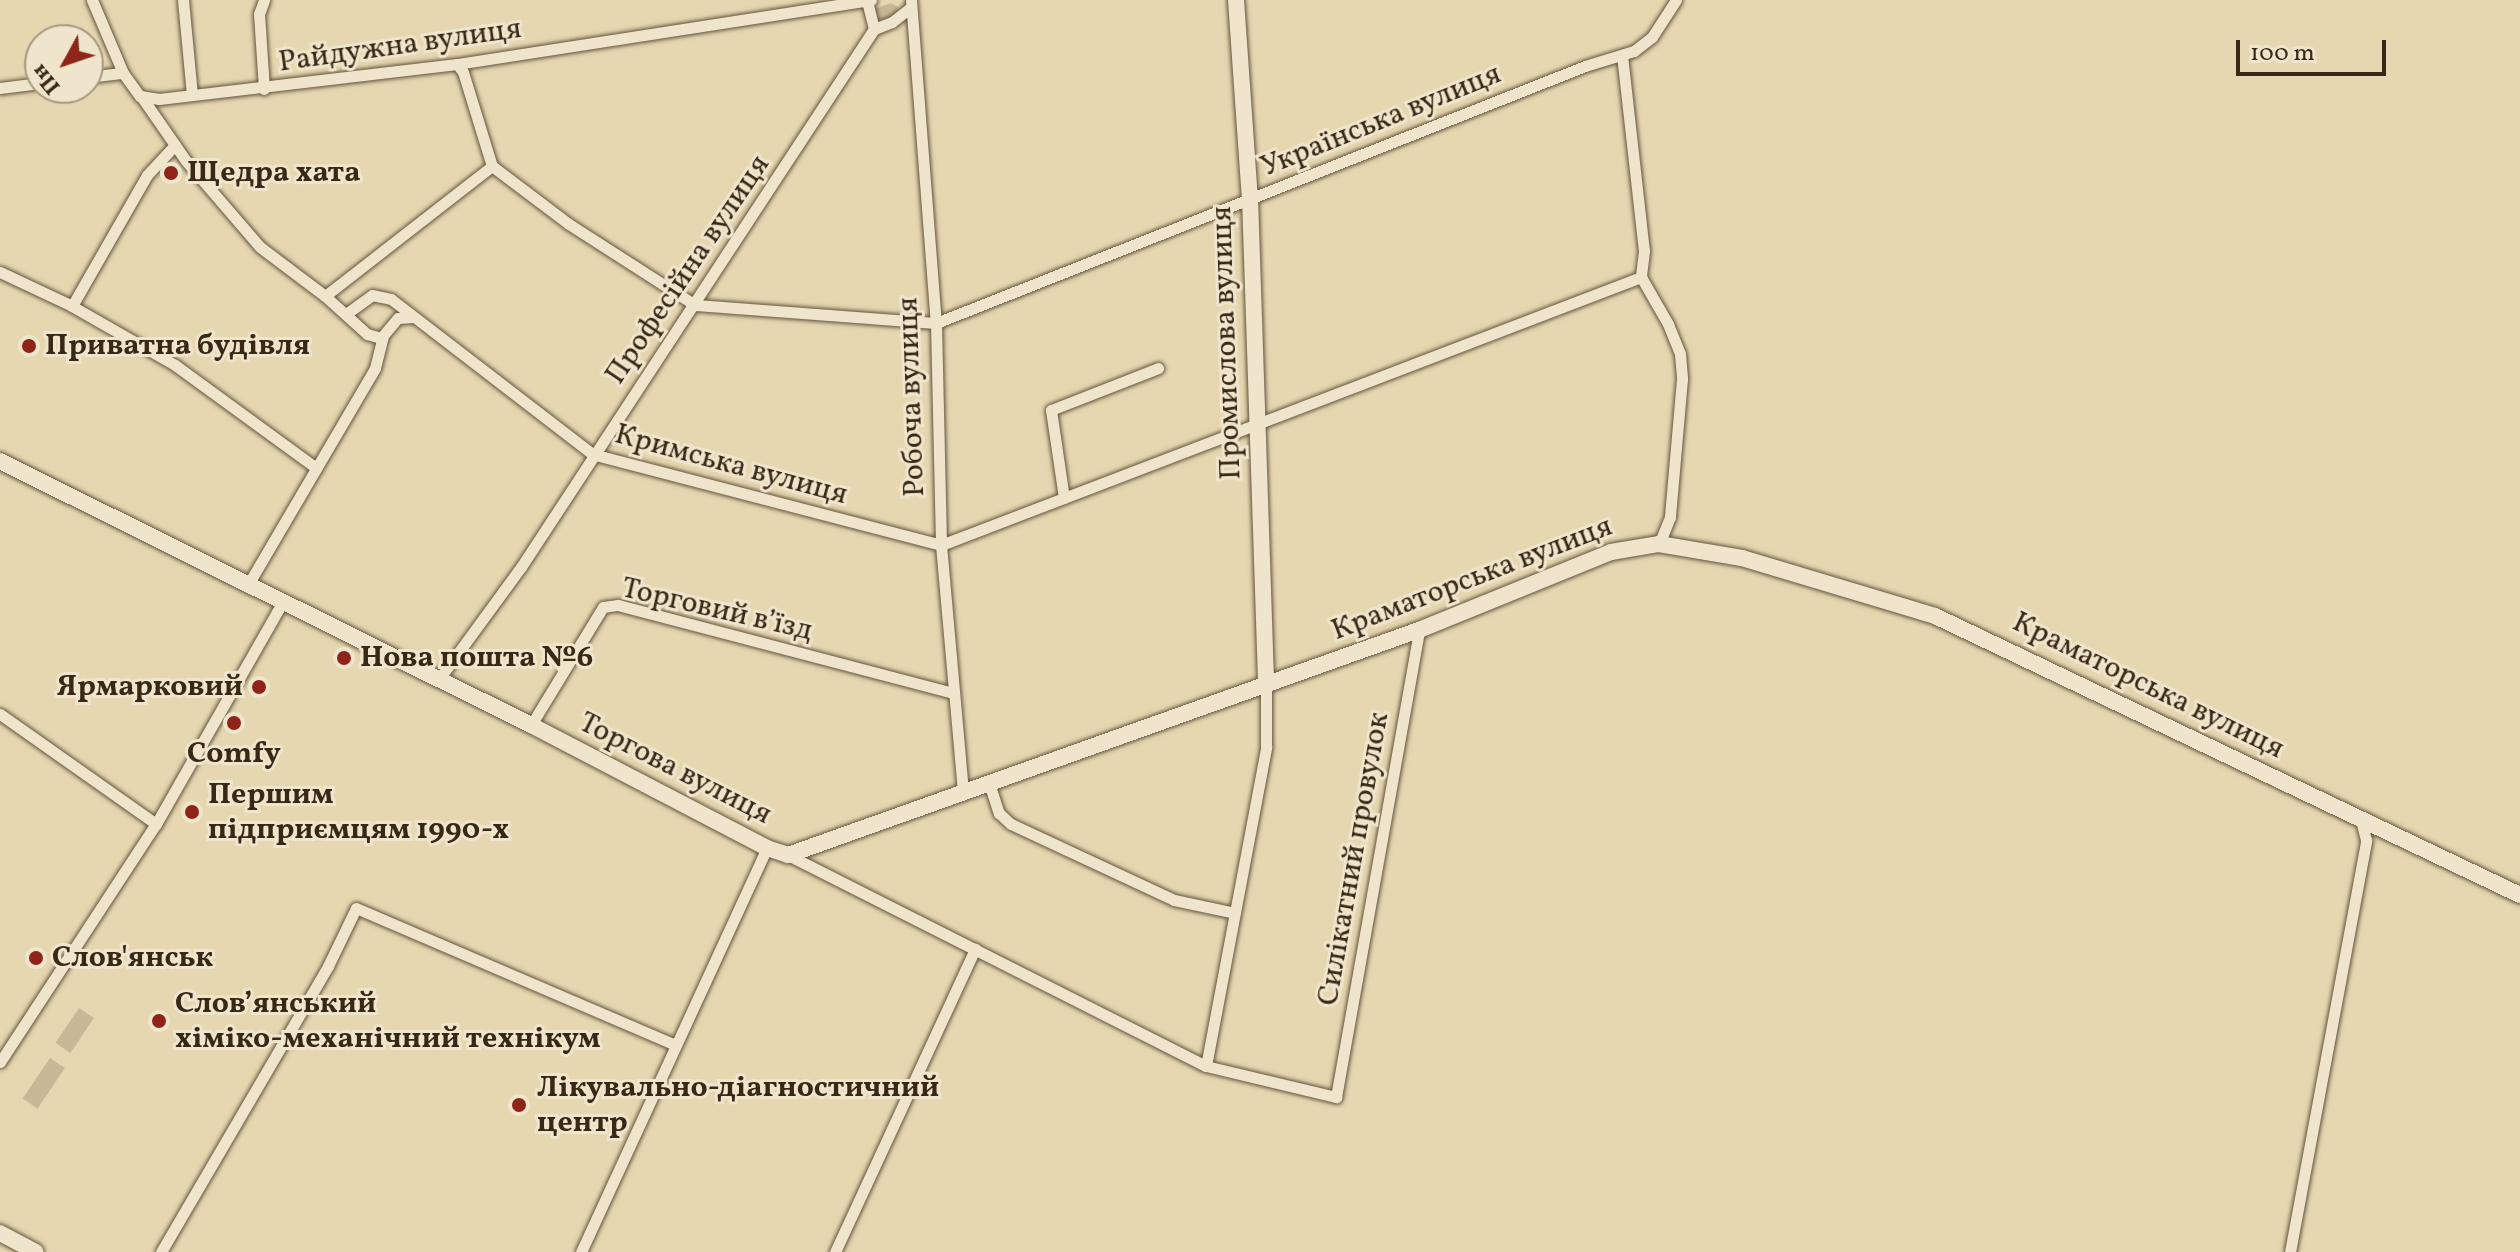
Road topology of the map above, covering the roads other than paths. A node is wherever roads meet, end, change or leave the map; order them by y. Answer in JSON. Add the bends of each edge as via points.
{"nodes":[{"id":1,"x":92,"y":0,"type":"edge"},
{"id":2,"x":183,"y":0,"type":"edge"},
{"id":3,"x":264,"y":0,"type":"edge"},
{"id":4,"x":869,"y":0,"type":"edge"},
{"id":5,"x":1236,"y":0,"type":"edge"},
{"id":6,"x":1676,"y":0,"type":"edge"},
{"id":7,"x":911,"y":4,"type":"edge"},
{"id":8,"x":874,"y":29,"type":"junction"},
{"id":9,"x":1622,"y":55,"type":"junction"},
{"id":10,"x":457,"y":64,"type":"junction"},
{"id":11,"x":123,"y":73,"type":"junction"},
{"id":12,"x":104,"y":75,"type":"edge"},
{"id":13,"x":24,"y":85,"type":"edge"},
{"id":14,"x":0,"y":88,"type":"edge"},
{"id":15,"x":264,"y":89,"type":"junction"},
{"id":16,"x":192,"y":95,"type":"junction"},
{"id":17,"x":140,"y":96,"type":"junction"},
{"id":18,"x":175,"y":145,"type":"junction"},
{"id":19,"x":492,"y":166,"type":"junction"},
{"id":20,"x":1250,"y":198,"type":"junction"},
{"id":21,"x":0,"y":272,"type":"edge"},
{"id":22,"x":1641,"y":277,"type":"junction"},
{"id":23,"x":325,"y":296,"type":"junction"},
{"id":24,"x":695,"y":305,"type":"junction"},
{"id":25,"x":72,"y":306,"type":"junction"},
{"id":26,"x":346,"y":314,"type":"junction"},
{"id":27,"x":413,"y":317,"type":"junction"},
{"id":28,"x":936,"y":323,"type":"junction"},
{"id":29,"x":367,"y":334,"type":"junction"},
{"id":30,"x":383,"y":337,"type":"junction"},
{"id":31,"x":375,"y":368,"type":"junction"},
{"id":32,"x":1158,"y":368,"type":"dead end"},
{"id":33,"x":1259,"y":423,"type":"junction"},
{"id":34,"x":592,"y":454,"type":"junction"},
{"id":35,"x":0,"y":461,"type":"edge"},
{"id":36,"x":316,"y":468,"type":"junction"},
{"id":37,"x":1064,"y":498,"type":"junction"},
{"id":38,"x":1659,"y":544,"type":"junction"},
{"id":39,"x":941,"y":545,"type":"junction"},
{"id":40,"x":249,"y":583,"type":"junction"},
{"id":41,"x":283,"y":601,"type":"junction"},
{"id":42,"x":1419,"y":630,"type":"junction"},
{"id":43,"x":439,"y":679,"type":"junction"},
{"id":44,"x":1266,"y":685,"type":"junction"},
{"id":45,"x":954,"y":693,"type":"junction"},
{"id":46,"x":0,"y":714,"type":"edge"},
{"id":47,"x":531,"y":725,"type":"junction"},
{"id":48,"x":989,"y":783,"type":"junction"},
{"id":49,"x":963,"y":792,"type":"junction"},
{"id":50,"x":2361,"y":820,"type":"junction"},
{"id":51,"x":156,"y":824,"type":"junction"},
{"id":52,"x":767,"y":848,"type":"junction"},
{"id":53,"x":788,"y":855,"type":"junction"},
{"id":54,"x":2520,"y":895,"type":"edge"},
{"id":55,"x":1235,"y":913,"type":"junction"},
{"id":56,"x":975,"y":949,"type":"junction"},
{"id":57,"x":675,"y":1045,"type":"junction"},
{"id":58,"x":0,"y":1062,"type":"edge"},
{"id":59,"x":1206,"y":1066,"type":"junction"},
{"id":60,"x":1336,"y":1097,"type":"joint"},
{"id":61,"x":0,"y":1233,"type":"edge"},
{"id":62,"x":35,"y":1252,"type":"edge"},
{"id":63,"x":161,"y":1252,"type":"edge"},
{"id":64,"x":581,"y":1252,"type":"edge"},
{"id":65,"x":835,"y":1252,"type":"edge"},
{"id":66,"x":2290,"y":1252,"type":"edge"}],
"edges":[{"from":1,"to":11,"type":"street"},
{"from":2,"to":16,"type":"street"},
{"from":3,"to":15,"type":"street","via":[[259,14]]},
{"from":4,"to":8,"type":"street"},
{"from":4,"to":10,"type":"street","name":"Райдужна вулиця"},
{"from":5,"to":20,"type":"street","name":"Промислова вулиця"},
{"from":6,"to":9,"type":"street","name":"Українська вулиця","via":[[1652,37]]},
{"from":7,"to":8,"type":"street","via":[[892,22]]},
{"from":7,"to":28,"type":"street","name":"Робоча вулиця"},
{"from":8,"to":24,"type":"street","name":"Професійна вулиця"},
{"from":9,"to":20,"type":"street","name":"Українська вулиця"},
{"from":9,"to":22,"type":"street","via":[[1644,251]]},
{"from":10,"to":15,"type":"street","name":"Райдужна вулиця"},
{"from":10,"to":19,"type":"street"},
{"from":11,"to":12,"type":"street"},
{"from":11,"to":17,"type":"street"},
{"from":13,"to":14,"type":"street"},
{"from":15,"to":16,"type":"street","name":"Райдужна вулиця"},
{"from":16,"to":17,"type":"street","name":"Райдужна вулиця"},
{"from":17,"to":18,"type":"street"},
{"from":18,"to":23,"type":"street","via":[[260,247]]},
{"from":18,"to":25,"type":"street","via":[[147,175]]},
{"from":19,"to":23,"type":"street"},
{"from":19,"to":24,"type":"street","via":[[569,224]]},
{"from":20,"to":28,"type":"street","name":"Українська вулиця"},
{"from":20,"to":33,"type":"street","name":"Промислова вулиця"},
{"from":21,"to":25,"type":"street"},
{"from":22,"to":33,"type":"street"},
{"from":22,"to":38,"type":"street","via":[[1668,324],[1680,354],[1682,379],[1670,517]]},
{"from":23,"to":26,"type":"street"},
{"from":24,"to":28,"type":"street"},
{"from":24,"to":34,"type":"street","name":"Професійна вулиця"},
{"from":25,"to":36,"type":"street","via":[[175,365]]},
{"from":26,"to":27,"type":"street","name":"Кримська вулиця","via":[[364,298],[379,295]]},
{"from":26,"to":29,"type":"street"},
{"from":27,"to":30,"type":"street","via":[[398,318]]},
{"from":27,"to":34,"type":"street","name":"Кримська вулиця"},
{"from":28,"to":39,"type":"street","name":"Робоча вулиця"},
{"from":29,"to":30,"type":"street"},
{"from":29,"to":31,"type":"street"},
{"from":30,"to":31,"type":"street"},
{"from":31,"to":36,"type":"street"},
{"from":32,"to":37,"type":"street","via":[[1051,410]]},
{"from":33,"to":37,"type":"street"},
{"from":33,"to":44,"type":"street","name":"Промислова вулиця"},
{"from":34,"to":39,"type":"street","name":"Кримська вулиця"},
{"from":34,"to":43,"type":"street","name":"Професійна вулиця","via":[[521,567]]},
{"from":35,"to":40,"type":"street","name":"Торгова вулиця"},
{"from":36,"to":40,"type":"street"},
{"from":37,"to":39,"type":"street"},
{"from":38,"to":42,"type":"street","name":"Краматорська вулиця","via":[[1611,552]]},
{"from":38,"to":50,"type":"street","name":"Краматорська вулиця","via":[[1742,558],[1935,616]]},
{"from":39,"to":45,"type":"street","name":"Робоча вулиця"},
{"from":40,"to":41,"type":"street","name":"Торгова вулиця"},
{"from":41,"to":43,"type":"street","name":"Торгова вулиця"},
{"from":41,"to":51,"type":"street"},
{"from":42,"to":44,"type":"street","name":"Краматорська вулиця"},
{"from":42,"to":60,"type":"street","name":"Силікатний провулок"},
{"from":43,"to":47,"type":"street","name":"Торгова вулиця"},
{"from":44,"to":48,"type":"street","name":"Краматорська вулиця"},
{"from":44,"to":55,"type":"street","via":[[1266,747]]},
{"from":45,"to":47,"type":"street","name":"Торговий в’їзд","via":[[618,605],[603,607]]},
{"from":45,"to":49,"type":"street","name":"Робоча вулиця"},
{"from":46,"to":51,"type":"street"},
{"from":47,"to":52,"type":"street","name":"Торгова вулиця"},
{"from":48,"to":49,"type":"street","name":"Краматорська вулиця"},
{"from":48,"to":55,"type":"street","via":[[999,813],[1011,824],[1174,900]]},
{"from":49,"to":53,"type":"street","name":"Краматорська вулиця"},
{"from":50,"to":54,"type":"street","name":"Краматорська вулиця"},
{"from":50,"to":66,"type":"street","via":[[2366,840]]},
{"from":51,"to":58,"type":"street"},
{"from":52,"to":53,"type":"street","name":"Торгова вулиця"},
{"from":52,"to":57,"type":"street"},
{"from":53,"to":56,"type":"street","name":"Торгова вулиця"},
{"from":55,"to":59,"type":"street"},
{"from":56,"to":59,"type":"street","name":"Торгова вулиця"},
{"from":56,"to":65,"type":"street"},
{"from":57,"to":63,"type":"street","via":[[356,908],[328,966]]},
{"from":57,"to":64,"type":"street"},
{"from":59,"to":60,"type":"street","name":"Торгова вулиця"},
{"from":61,"to":62,"type":"street"}]}
